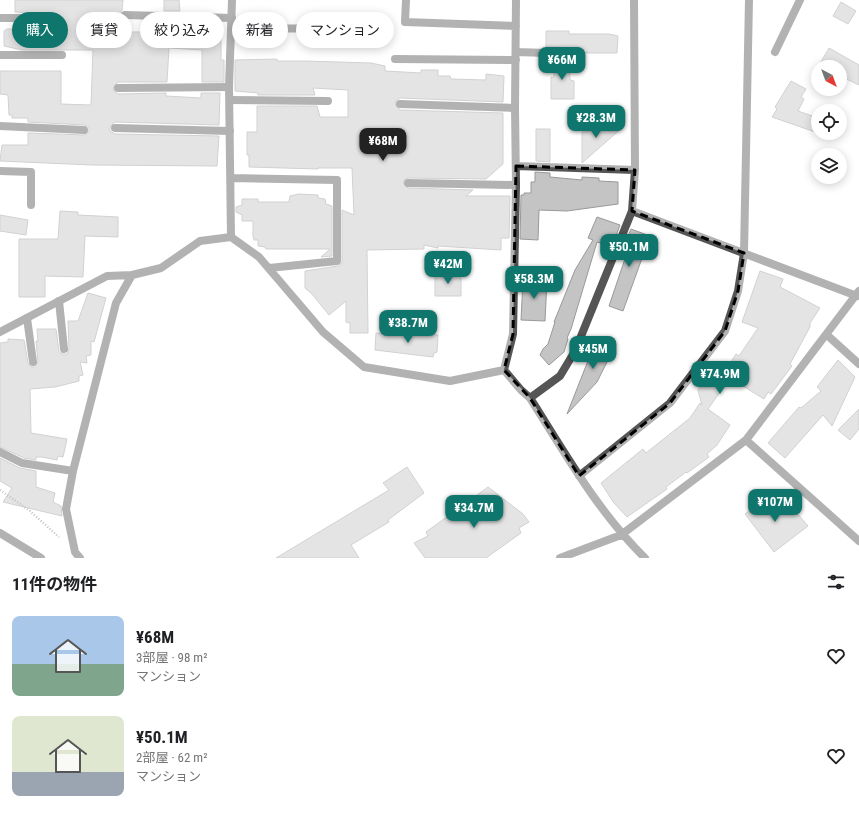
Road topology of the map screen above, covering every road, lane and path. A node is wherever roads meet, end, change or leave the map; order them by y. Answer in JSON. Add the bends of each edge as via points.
{"nodes":[{"id":1,"x":232,"y":0,"type":"edge"},
{"id":2,"x":406,"y":0,"type":"edge"},
{"id":3,"x":516,"y":0,"type":"edge"},
{"id":4,"x":634,"y":0,"type":"edge"},
{"id":5,"x":749,"y":0,"type":"edge"},
{"id":6,"x":800,"y":0,"type":"edge"},
{"id":7,"x":232,"y":12,"type":"edge"},
{"id":8,"x":132,"y":15,"type":"edge"},
{"id":9,"x":0,"y":18,"type":"edge"},
{"id":10,"x":12,"y":18,"type":"edge"},
{"id":11,"x":232,"y":18,"type":"joint"},
{"id":12,"x":516,"y":26,"type":"junction"},
{"id":13,"x":231,"y":29,"type":"junction"},
{"id":14,"x":296,"y":29,"type":"edge"},
{"id":15,"x":775,"y":52,"type":"dead end"},
{"id":16,"x":579,"y":54,"type":"dead end"},
{"id":17,"x":0,"y":55,"type":"edge"},
{"id":18,"x":62,"y":55,"type":"dead end"},
{"id":19,"x":516,"y":56,"type":"junction"},
{"id":20,"x":395,"y":59,"type":"dead end"},
{"id":21,"x":229,"y":87,"type":"junction"},
{"id":22,"x":118,"y":88,"type":"dead end"},
{"id":23,"x":230,"y":100,"type":"junction"},
{"id":24,"x":328,"y":101,"type":"dead end"},
{"id":25,"x":400,"y":104,"type":"dead end"},
{"id":26,"x":514,"y":108,"type":"junction"},
{"id":27,"x":0,"y":126,"type":"edge"},
{"id":28,"x":115,"y":128,"type":"dead end"},
{"id":29,"x":84,"y":130,"type":"dead end"},
{"id":30,"x":230,"y":131,"type":"junction"},
{"id":31,"x":516,"y":166,"type":"junction"},
{"id":32,"x":635,"y":170,"type":"junction"},
{"id":33,"x":0,"y":171,"type":"edge"},
{"id":34,"x":231,"y":178,"type":"junction"},
{"id":35,"x":408,"y":183,"type":"dead end"},
{"id":36,"x":516,"y":185,"type":"junction"},
{"id":37,"x":31,"y":206,"type":"dead end"},
{"id":38,"x":632,"y":211,"type":"junction"},
{"id":39,"x":231,"y":237,"type":"junction"},
{"id":40,"x":744,"y":254,"type":"junction"},
{"id":41,"x":269,"y":268,"type":"junction"},
{"id":42,"x":132,"y":275,"type":"junction"},
{"id":43,"x":858,"y":294,"type":"edge"},
{"id":44,"x":59,"y":301,"type":"junction"},
{"id":45,"x":27,"y":318,"type":"junction"},
{"id":46,"x":0,"y":332,"type":"edge"},
{"id":47,"x":827,"y":335,"type":"junction"},
{"id":48,"x":64,"y":349,"type":"dead end"},
{"id":49,"x":33,"y":362,"type":"dead end"},
{"id":50,"x":859,"y":364,"type":"edge"},
{"id":51,"x":504,"y":370,"type":"junction"},
{"id":52,"x":530,"y":398,"type":"junction"},
{"id":53,"x":746,"y":440,"type":"junction"},
{"id":54,"x":0,"y":452,"type":"edge"},
{"id":55,"x":73,"y":471,"type":"junction"},
{"id":56,"x":579,"y":476,"type":"junction"},
{"id":57,"x":0,"y":490,"type":"edge"},
{"id":58,"x":0,"y":533,"type":"edge"},
{"id":59,"x":621,"y":535,"type":"junction"},
{"id":60,"x":859,"y":541,"type":"edge"},
{"id":61,"x":77,"y":555,"type":"edge"},
{"id":62,"x":41,"y":558,"type":"edge"},
{"id":63,"x":560,"y":558,"type":"edge"},
{"id":64,"x":645,"y":558,"type":"edge"}],
"edges":[{"from":1,"to":7,"type":"street"},
{"from":2,"to":12,"type":"street","via":[[405,22]]},
{"from":3,"to":12,"type":"street"},
{"from":4,"to":32,"type":"street"},
{"from":5,"to":40,"type":"street"},
{"from":6,"to":15,"type":"street"},
{"from":8,"to":11,"type":"street"},
{"from":9,"to":10,"type":"street"},
{"from":11,"to":13,"type":"street"},
{"from":12,"to":19,"type":"street"},
{"from":13,"to":14,"type":"street"},
{"from":13,"to":21,"type":"street"},
{"from":16,"to":19,"type":"street"},
{"from":17,"to":18,"type":"street"},
{"from":19,"to":20,"type":"street"},
{"from":19,"to":26,"type":"street"},
{"from":21,"to":22,"type":"street"},
{"from":21,"to":23,"type":"street"},
{"from":23,"to":24,"type":"street"},
{"from":23,"to":30,"type":"street"},
{"from":25,"to":26,"type":"street"},
{"from":26,"to":31,"type":"street"},
{"from":27,"to":29,"type":"street"},
{"from":28,"to":30,"type":"street"},
{"from":30,"to":34,"type":"street"},
{"from":31,"to":32,"type":"street"},
{"from":31,"to":36,"type":"street"},
{"from":32,"to":38,"type":"street"},
{"from":33,"to":37,"type":"street","via":[[31,172]]},
{"from":34,"to":39,"type":"street"},
{"from":34,"to":41,"type":"street","via":[[337,180],[337,261]]},
{"from":35,"to":36,"type":"street"},
{"from":36,"to":51,"type":"street","via":[[513,334]]},
{"from":38,"to":40,"type":"street"},
{"from":38,"to":52,"type":"street","via":[[575,351],[560,376]]},
{"from":39,"to":41,"type":"street","via":[[259,257]]},
{"from":39,"to":42,"type":"street","via":[[200,241],[161,268]]},
{"from":40,"to":43,"type":"street"},
{"from":40,"to":56,"type":"street","via":[[738,291],[725,331],[670,403]]},
{"from":41,"to":51,"type":"street","via":[[323,332],[364,367],[450,381]]},
{"from":42,"to":44,"type":"street","via":[[107,276]]},
{"from":42,"to":55,"type":"street","via":[[116,303]]},
{"from":43,"to":47,"type":"street"},
{"from":44,"to":45,"type":"street"},
{"from":44,"to":48,"type":"street"},
{"from":45,"to":46,"type":"street"},
{"from":45,"to":49,"type":"street"},
{"from":47,"to":50,"type":"street"},
{"from":47,"to":53,"type":"street"},
{"from":51,"to":52,"type":"street"},
{"from":52,"to":56,"type":"street"},
{"from":53,"to":59,"type":"street"},
{"from":53,"to":60,"type":"street"},
{"from":54,"to":55,"type":"street","via":[[22,463]]},
{"from":55,"to":61,"type":"street","via":[[66,509]]},
{"from":56,"to":59,"type":"street"},
{"from":57,"to":61,"type":"path","via":[[30,511]]},
{"from":58,"to":62,"type":"street"},
{"from":59,"to":63,"type":"street"},
{"from":59,"to":64,"type":"street"}]}
